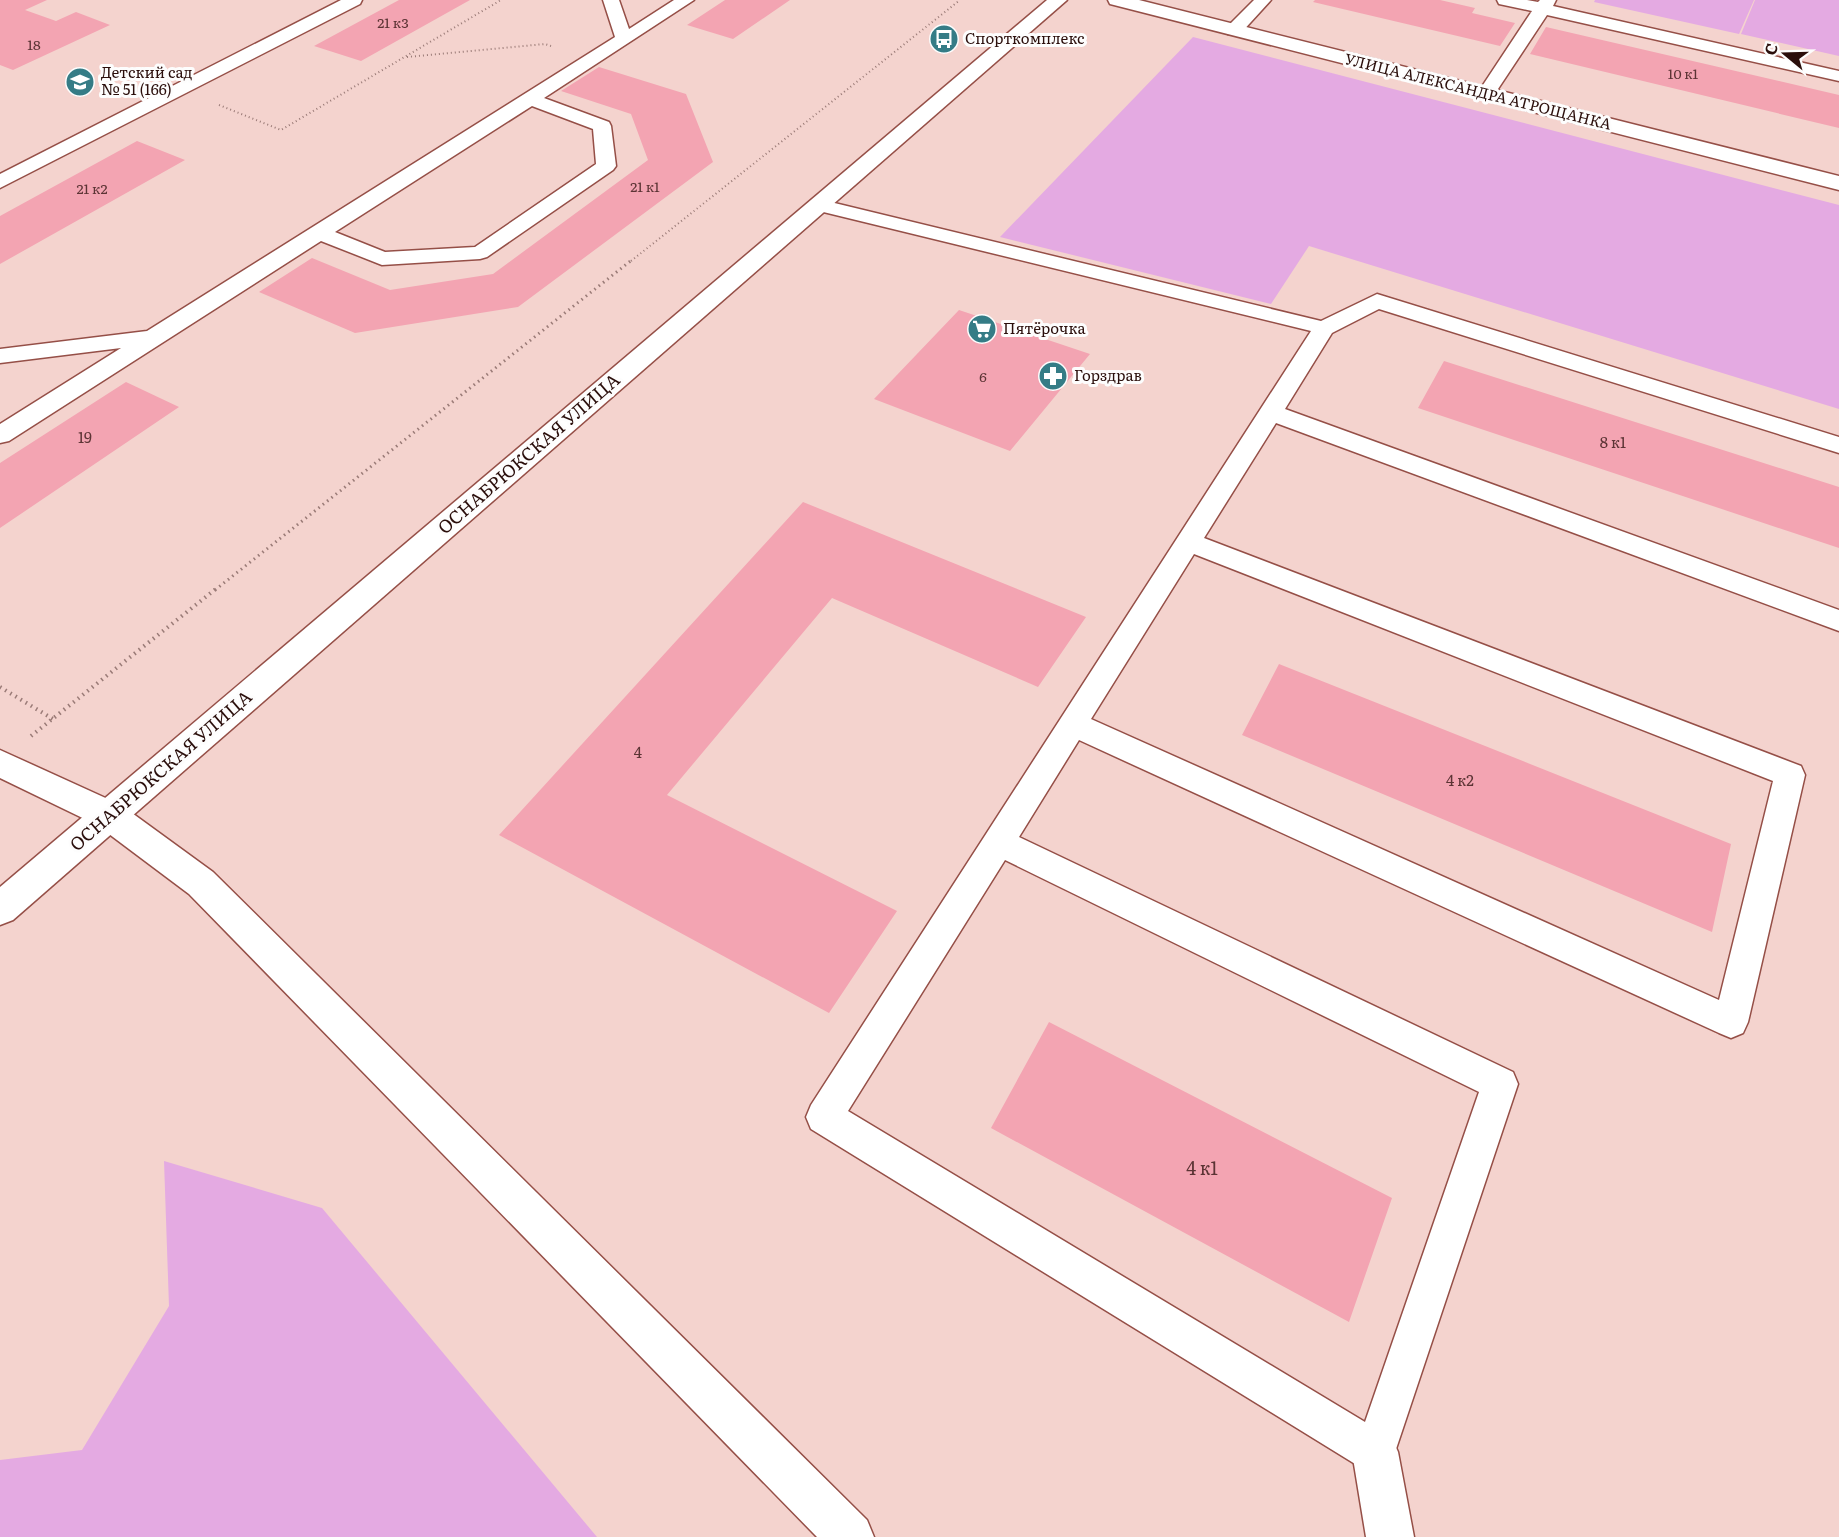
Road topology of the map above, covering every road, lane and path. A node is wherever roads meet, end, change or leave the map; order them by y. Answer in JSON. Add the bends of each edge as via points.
{"nodes":[{"id":1,"x":354,"y":0,"type":"edge"},
{"id":2,"x":501,"y":0,"type":"edge"},
{"id":3,"x":611,"y":0,"type":"edge"},
{"id":4,"x":686,"y":0,"type":"edge"},
{"id":5,"x":960,"y":0,"type":"edge"},
{"id":6,"x":1058,"y":0,"type":"edge"},
{"id":7,"x":1117,"y":0,"type":"edge"},
{"id":8,"x":1263,"y":0,"type":"edge"},
{"id":9,"x":1504,"y":0,"type":"edge"},
{"id":10,"x":1147,"y":3,"type":"edge"},
{"id":11,"x":1545,"y":4,"type":"edge"},
{"id":12,"x":1234,"y":30,"type":"junction"},
{"id":13,"x":624,"y":39,"type":"junction"},
{"id":14,"x":554,"y":46,"type":"dead end"},
{"id":15,"x":403,"y":58,"type":"junction"},
{"id":16,"x":1839,"y":76,"type":"edge"},
{"id":17,"x":179,"y":90,"type":"junction"},
{"id":18,"x":1486,"y":94,"type":"junction"},
{"id":19,"x":530,"y":99,"type":"junction"},
{"id":20,"x":0,"y":182,"type":"edge"},
{"id":21,"x":1839,"y":183,"type":"edge"},
{"id":22,"x":818,"y":206,"type":"junction"},
{"id":23,"x":319,"y":232,"type":"junction"},
{"id":24,"x":1324,"y":328,"type":"junction"},
{"id":25,"x":154,"y":337,"type":"junction"},
{"id":26,"x":0,"y":356,"type":"edge"},
{"id":27,"x":1271,"y":412,"type":"junction"},
{"id":28,"x":0,"y":435,"type":"edge"},
{"id":29,"x":1839,"y":445,"type":"edge"},
{"id":30,"x":1188,"y":542,"type":"junction"},
{"id":31,"x":1839,"y":621,"type":"edge"},
{"id":32,"x":0,"y":687,"type":"edge"},
{"id":33,"x":53,"y":719,"type":"junction"},
{"id":34,"x":1073,"y":724,"type":"junction"},
{"id":35,"x":27,"y":740,"type":"dead end"},
{"id":36,"x":0,"y":763,"type":"edge"},
{"id":37,"x":109,"y":815,"type":"junction"},
{"id":38,"x":999,"y":842,"type":"junction"},
{"id":39,"x":0,"y":909,"type":"edge"},
{"id":40,"x":1375,"y":1452,"type":"junction"},
{"id":41,"x":850,"y":1537,"type":"edge"},
{"id":42,"x":1390,"y":1537,"type":"edge"}],
"edges":[{"from":1,"to":17,"type":"lane"},
{"from":2,"to":15,"type":"path"},
{"from":3,"to":13,"type":"lane"},
{"from":4,"to":13,"type":"lane"},
{"from":5,"to":33,"type":"path"},
{"from":6,"to":22,"type":"street","name":"ОСНАБРЮКСКАЯ УЛИЦА"},
{"from":7,"to":10,"type":"street","name":"УЛИЦА АЛЕКСАНДРА АТРОЩАНКА"},
{"from":8,"to":12,"type":"lane"},
{"from":9,"to":11,"type":"lane"},
{"from":10,"to":12,"type":"street","name":"УЛИЦА АЛЕКСАНДРА АТРОЩАНКА"},
{"from":11,"to":16,"type":"lane"},
{"from":11,"to":18,"type":"lane"},
{"from":12,"to":18,"type":"street","name":"УЛИЦА АЛЕКСАНДРА АТРОЩАНКА"},
{"from":13,"to":19,"type":"lane"},
{"from":14,"to":15,"type":"path"},
{"from":15,"to":17,"type":"path","via":[[281,130]]},
{"from":17,"to":20,"type":"lane"},
{"from":18,"to":21,"type":"street","name":"УЛИЦА АЛЕКСАНДРА АТРОЩАНКА"},
{"from":19,"to":23,"type":"lane"},
{"from":19,"to":23,"type":"lane","via":[[602,126],[606,166],[480,253],[382,259]]},
{"from":22,"to":24,"type":"lane"},
{"from":22,"to":37,"type":"street","name":"ОСНАБРЮКСКАЯ УЛИЦА"},
{"from":23,"to":25,"type":"lane"},
{"from":24,"to":27,"type":"lane"},
{"from":24,"to":29,"type":"lane","via":[[1377,301]]},
{"from":25,"to":26,"type":"lane"},
{"from":25,"to":28,"type":"lane"},
{"from":27,"to":30,"type":"lane"},
{"from":27,"to":31,"type":"lane"},
{"from":30,"to":34,"type":"lane"},
{"from":30,"to":34,"type":"lane","via":[[1790,775],[1731,1022]]},
{"from":32,"to":33,"type":"path"},
{"from":33,"to":35,"type":"path"},
{"from":34,"to":38,"type":"lane"},
{"from":36,"to":37,"type":"street"},
{"from":37,"to":39,"type":"street","name":"ОСНАБРЮКСКАЯ УЛИЦА"},
{"from":37,"to":41,"type":"street","via":[[201,884]]},
{"from":38,"to":40,"type":"lane","via":[[1500,1084]]},
{"from":38,"to":40,"type":"lane","via":[[824,1117]]},
{"from":40,"to":42,"type":"street"}]}
